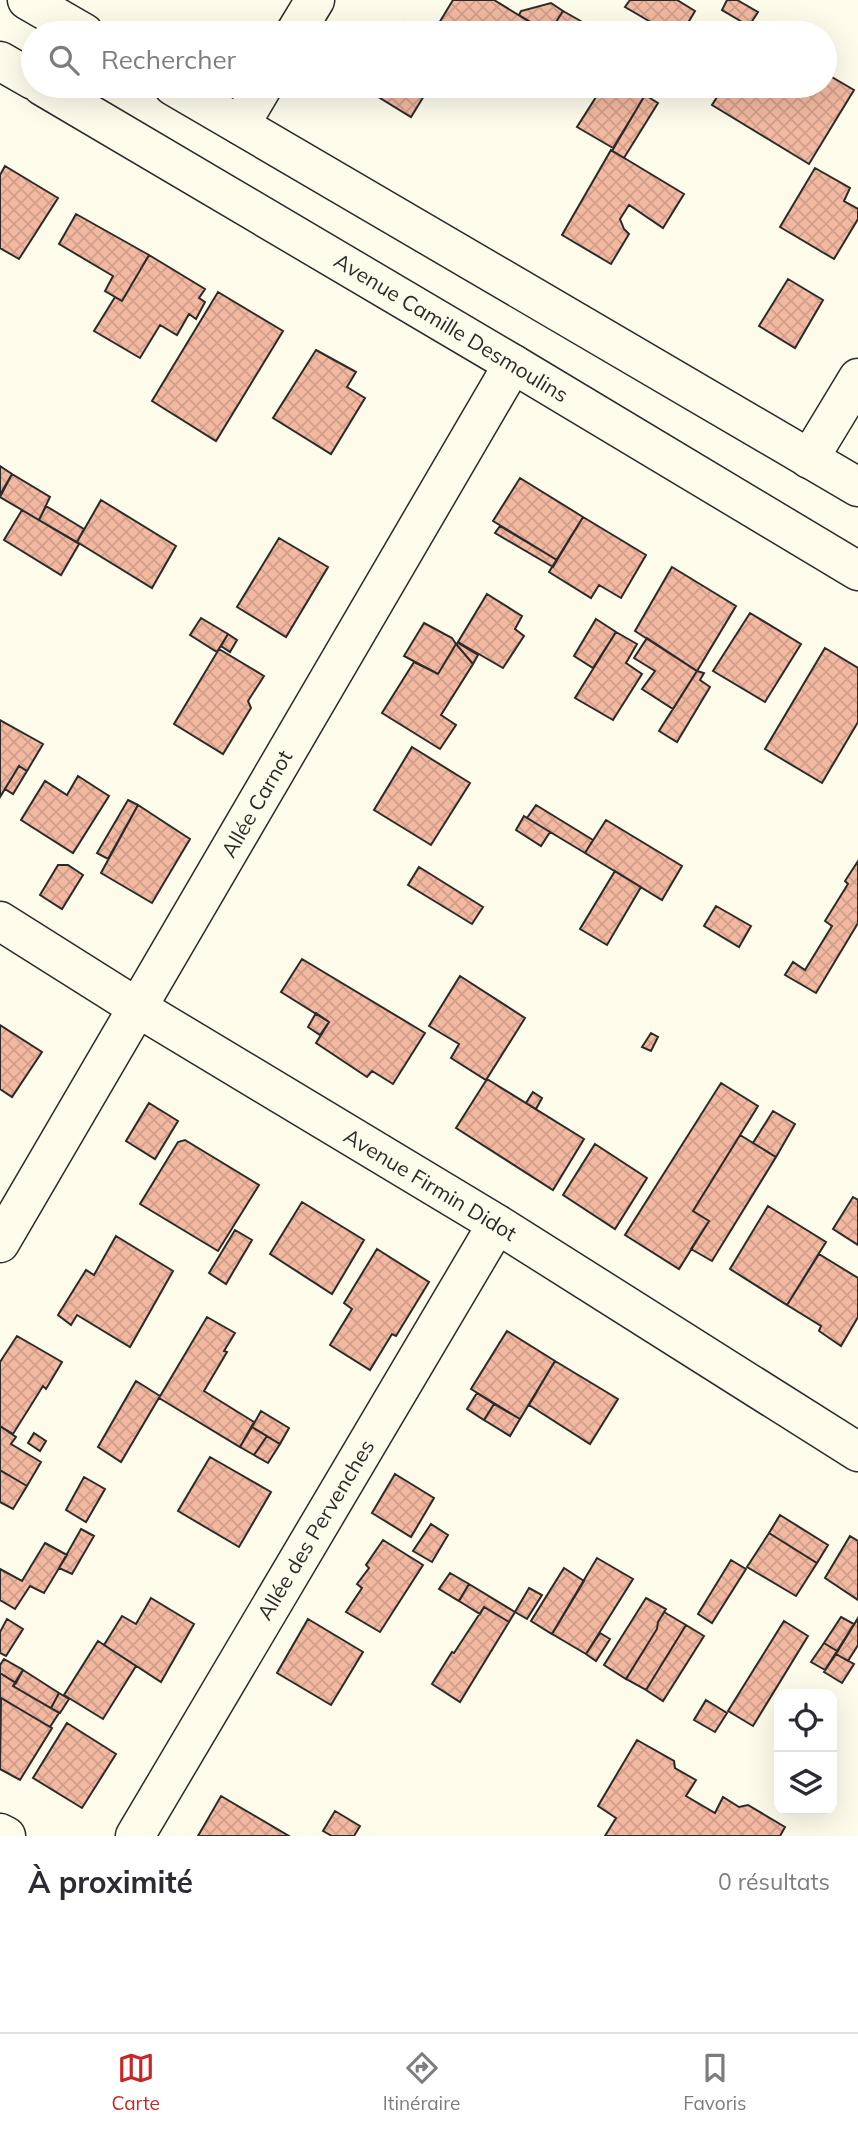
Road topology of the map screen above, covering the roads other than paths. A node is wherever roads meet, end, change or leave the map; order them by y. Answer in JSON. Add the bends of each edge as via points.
{"nodes":[{"id":1,"x":27,"y":0,"type":"edge"},
{"id":2,"x":315,"y":0,"type":"edge"},
{"id":3,"x":63,"y":21,"type":"edge"},
{"id":4,"x":302,"y":21,"type":"edge"},
{"id":5,"x":0,"y":61,"type":"edge"},
{"id":6,"x":21,"y":73,"type":"edge"},
{"id":7,"x":63,"y":98,"type":"edge"},
{"id":8,"x":194,"y":98,"type":"edge"},
{"id":9,"x":256,"y":98,"type":"edge"},
{"id":10,"x":240,"y":125,"type":"junction"},
{"id":11,"x":513,"y":364,"type":"junction"},
{"id":12,"x":858,"y":378,"type":"edge"},
{"id":13,"x":809,"y":459,"type":"junction"},
{"id":14,"x":858,"y":487,"type":"edge"},
{"id":15,"x":858,"y":571,"type":"edge"},
{"id":16,"x":0,"y":920,"type":"edge"},
{"id":17,"x":138,"y":1008,"type":"junction"},
{"id":18,"x":497,"y":1224,"type":"junction"},
{"id":19,"x":0,"y":1243,"type":"edge"},
{"id":20,"x":858,"y":1452,"type":"edge"},
{"id":21,"x":0,"y":1833,"type":"edge"},
{"id":22,"x":6,"y":1836,"type":"edge"},
{"id":23,"x":135,"y":1836,"type":"edge"}],
"edges":[{"from":1,"to":3,"type":"street"},
{"from":2,"to":4,"type":"street"},
{"from":5,"to":6,"type":"street"},
{"from":7,"to":11,"type":"street","name":"Avenue Camille Desmoulins"},
{"from":8,"to":10,"type":"street"},
{"from":9,"to":10,"type":"street"},
{"from":10,"to":13,"type":"street"},
{"from":11,"to":15,"type":"street","name":"Avenue Camille Desmoulins"},
{"from":11,"to":17,"type":"street","name":"Allée Carnot"},
{"from":12,"to":13,"type":"street"},
{"from":13,"to":14,"type":"street"},
{"from":16,"to":17,"type":"street","name":"Avenue Firmin Didot"},
{"from":17,"to":18,"type":"street","name":"Avenue Firmin Didot"},
{"from":17,"to":19,"type":"street","name":"Allée Carnot"},
{"from":18,"to":20,"type":"street","name":"Avenue Firmin Didot"},
{"from":18,"to":23,"type":"street","name":"Allée des Pervenches"},
{"from":21,"to":22,"type":"street"}]}
